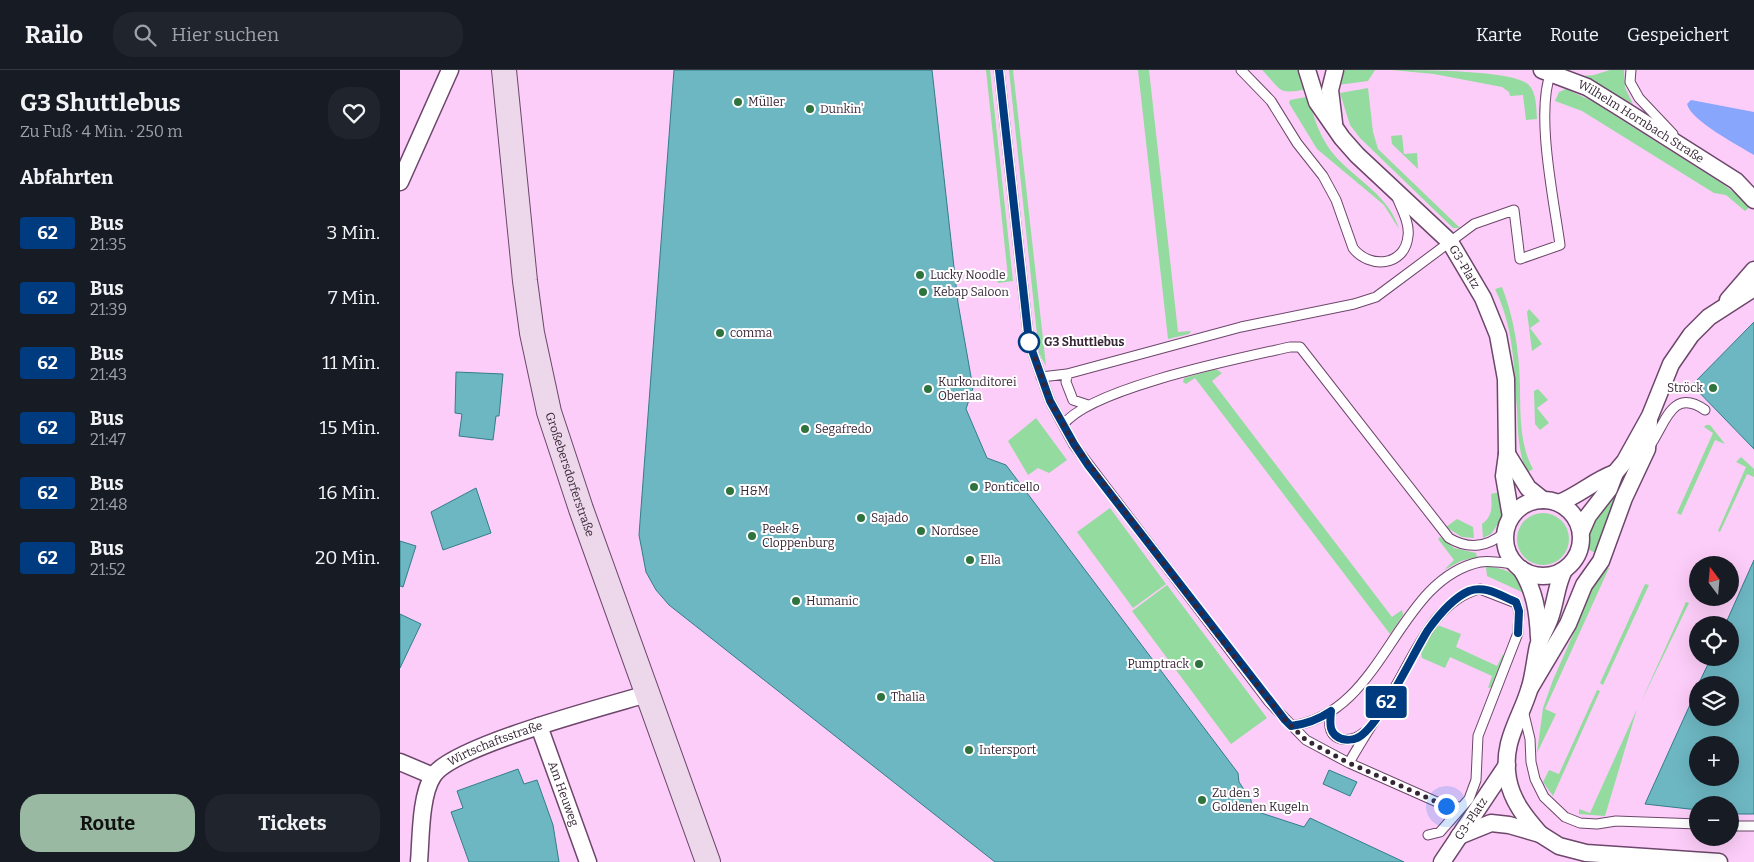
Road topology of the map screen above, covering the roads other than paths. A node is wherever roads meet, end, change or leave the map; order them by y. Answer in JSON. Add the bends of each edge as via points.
{"nodes":[{"id":1,"x":450,"y":70,"type":"edge"},
{"id":2,"x":504,"y":70,"type":"edge"},
{"id":3,"x":999,"y":70,"type":"edge"},
{"id":4,"x":1241,"y":70,"type":"edge"},
{"id":5,"x":1307,"y":70,"type":"edge"},
{"id":6,"x":1335,"y":70,"type":"edge"},
{"id":7,"x":1631,"y":70,"type":"edge"},
{"id":8,"x":1546,"y":71,"type":"edge"},
{"id":9,"x":1334,"y":122,"type":"junction"},
{"id":10,"x":1687,"y":149,"type":"junction"},
{"id":11,"x":1736,"y":181,"type":"junction"},
{"id":12,"x":400,"y":182,"type":"edge"},
{"id":13,"x":1754,"y":183,"type":"edge"},
{"id":14,"x":1394,"y":190,"type":"junction"},
{"id":15,"x":1754,"y":200,"type":"edge"},
{"id":16,"x":1450,"y":242,"type":"junction"},
{"id":17,"x":1754,"y":270,"type":"edge"},
{"id":18,"x":1754,"y":288,"type":"edge"},
{"id":19,"x":1722,"y":308,"type":"junction"},
{"id":20,"x":1067,"y":374,"type":"junction"},
{"id":21,"x":1040,"y":377,"type":"junction"},
{"id":22,"x":1088,"y":405,"type":"junction"},
{"id":23,"x":1705,"y":410,"type":"dead end"},
{"id":24,"x":1650,"y":416,"type":"junction"},
{"id":25,"x":1063,"y":425,"type":"junction"},
{"id":26,"x":1647,"y":449,"type":"junction"},
{"id":27,"x":1507,"y":454,"type":"junction"},
{"id":28,"x":1615,"y":473,"type":"junction"},
{"id":29,"x":1543,"y":500,"type":"junction"},
{"id":30,"x":1559,"y":503,"type":"junction"},
{"id":31,"x":1508,"y":524,"type":"junction"},
{"id":32,"x":1581,"y":532,"type":"junction"},
{"id":33,"x":1518,"y":567,"type":"junction"},
{"id":34,"x":1564,"y":570,"type":"junction"},
{"id":35,"x":1539,"y":644,"type":"junction"},
{"id":36,"x":1530,"y":688,"type":"junction"},
{"id":37,"x":647,"y":694,"type":"junction"},
{"id":38,"x":1522,"y":705,"type":"junction"},
{"id":39,"x":1331,"y":711,"type":"junction"},
{"id":40,"x":539,"y":726,"type":"junction"},
{"id":41,"x":1291,"y":726,"type":"junction"},
{"id":42,"x":1366,"y":732,"type":"junction"},
{"id":43,"x":400,"y":762,"type":"edge"},
{"id":44,"x":1349,"y":763,"type":"junction"},
{"id":45,"x":1507,"y":765,"type":"junction"},
{"id":46,"x":433,"y":776,"type":"junction"},
{"id":47,"x":1460,"y":807,"type":"junction"},
{"id":48,"x":1689,"y":824,"type":"edge"},
{"id":49,"x":1739,"y":826,"type":"edge"},
{"id":50,"x":1754,"y":826,"type":"edge"},
{"id":51,"x":1540,"y":834,"type":"junction"},
{"id":52,"x":1428,"y":835,"type":"dead end"},
{"id":53,"x":1459,"y":836,"type":"junction"},
{"id":54,"x":1688,"y":861,"type":"edge"},
{"id":55,"x":419,"y":862,"type":"edge"},
{"id":56,"x":588,"y":862,"type":"edge"},
{"id":57,"x":708,"y":862,"type":"edge"},
{"id":58,"x":1442,"y":862,"type":"edge"},
{"id":59,"x":1719,"y":862,"type":"edge"}],
"edges":[{"from":1,"to":12,"type":"street"},
{"from":2,"to":37,"type":"street","name":"Großebersdorferstraße","via":[[525,281],[549,412]]},
{"from":3,"to":21,"type":"lane","via":[[1029,342]]},
{"from":4,"to":14,"type":"lane","via":[[1271,101],[1297,144],[1323,176],[1336,200],[1353,248],[1372,262],[1396,258],[1407,243],[1408,229]]},
{"from":5,"to":9,"type":"street","name":"G3-Platz","via":[[1318,102]]},
{"from":6,"to":9,"type":"street","name":"G3-Platz","via":[[1330,90]]},
{"from":7,"to":10,"type":"lane","via":[[1630,82],[1639,98]]},
{"from":8,"to":10,"type":"street","name":"Wilhelm Hornbach Straße","via":[[1587,87]]},
{"from":8,"to":16,"type":"lane","via":[[1545,130],[1560,245],[1520,259],[1514,210],[1474,224]]},
{"from":9,"to":14,"type":"street","name":"G3-Platz","via":[[1357,155]]},
{"from":10,"to":11,"type":"street","name":"Wilhelm Hornbach Straße"},
{"from":11,"to":13,"type":"street","name":"Wilhelm Hornbach Straße"},
{"from":11,"to":15,"type":"street","name":"Wilhelm Hornbach Straße"},
{"from":14,"to":16,"type":"street","name":"G3-Platz"},
{"from":16,"to":20,"type":"lane","via":[[1376,297],[1199,337]]},
{"from":16,"to":27,"type":"street","name":"G3-Platz","via":[[1477,286],[1498,335],[1506,379]]},
{"from":17,"to":19,"type":"street"},
{"from":18,"to":19,"type":"street"},
{"from":19,"to":24,"type":"street","via":[[1691,335],[1676,357]]},
{"from":20,"to":21,"type":"lane"},
{"from":20,"to":22,"type":"lane","via":[[1066,382],[1073,400]]},
{"from":21,"to":25,"type":"lane"},
{"from":22,"to":25,"type":"lane","via":[[1070,416]]},
{"from":22,"to":31,"type":"lane","via":[[1130,389],[1225,362],[1300,347],[1449,538],[1458,544],[1480,546],[1493,540]]},
{"from":23,"to":26,"type":"lane","via":[[1688,402],[1676,405]]},
{"from":24,"to":26,"type":"street"},
{"from":24,"to":28,"type":"street","name":"G3-Platz"},
{"from":25,"to":41,"type":"lane","via":[[1132,523],[1269,702]]},
{"from":26,"to":36,"type":"street","via":[[1624,498],[1601,561],[1584,585],[1568,624]]},
{"from":27,"to":29,"type":"street","via":[[1528,488]]},
{"from":27,"to":31,"type":"street","name":"G3-Platz","via":[[1504,476]]},
{"from":28,"to":30,"type":"street"},
{"from":28,"to":32,"type":"street","name":"G3-Platz","via":[[1609,489],[1588,516]]},
{"from":29,"to":30,"type":"street"},
{"from":29,"to":31,"type":"street","via":[[1524,506]]},
{"from":30,"to":32,"type":"street","via":[[1573,514]]},
{"from":31,"to":33,"type":"street","name":"G3-Platz","via":[[1506,547]]},
{"from":32,"to":34,"type":"street","name":"G3-Platz","via":[[1578,554]]},
{"from":33,"to":34,"type":"street","via":[[1535,575],[1547,576]]},
{"from":33,"to":35,"type":"street","name":"G3-Platz","via":[[1530,582],[1534,596]]},
{"from":33,"to":39,"type":"lane","via":[[1482,561],[1442,579],[1426,594],[1383,658]]},
{"from":34,"to":35,"type":"street","name":"G3-Platz","via":[[1558,581],[1551,617]]},
{"from":35,"to":36,"type":"street","name":"G3-Platz"},
{"from":36,"to":38,"type":"street","name":"G3-Platz"},
{"from":37,"to":40,"type":"street","name":"Wirtschaftsstraße"},
{"from":37,"to":57,"type":"street","name":"Großebersdorferstraße"},
{"from":38,"to":45,"type":"street","name":"G3-Platz","via":[[1509,742]]},
{"from":38,"to":48,"type":"lane","via":[[1535,779],[1544,797],[1565,817],[1580,823],[1598,824],[1616,821]]},
{"from":39,"to":41,"type":"lane","via":[[1315,721]]},
{"from":39,"to":42,"type":"lane","via":[[1330,728],[1336,736],[1345,740],[1356,739]]},
{"from":40,"to":46,"type":"street","name":"Wirtschaftsstraße","via":[[460,755]]},
{"from":40,"to":56,"type":"street","name":"Am Heuweg"},
{"from":41,"to":44,"type":"lane","via":[[1306,740]]},
{"from":42,"to":44,"type":"lane"},
{"from":42,"to":47,"type":"lane","via":[[1428,630],[1457,598],[1480,588],[1516,602],[1519,622],[1514,650],[1478,736],[1476,780]]},
{"from":43,"to":46,"type":"street"},
{"from":44,"to":47,"type":"lane","via":[[1446,806]]},
{"from":45,"to":51,"type":"street","name":"G3-Platz","via":[[1508,779],[1520,812]]},
{"from":45,"to":53,"type":"street","name":"G3-Platz"},
{"from":46,"to":55,"type":"street","via":[[422,810]]},
{"from":47,"to":52,"type":"lane","via":[[1440,832]]},
{"from":49,"to":50,"type":"lane"},
{"from":51,"to":53,"type":"street","name":"G3-Platz","via":[[1491,823]]},
{"from":51,"to":54,"type":"street","via":[[1559,846],[1586,853]]},
{"from":53,"to":58,"type":"street"},
{"from":54,"to":59,"type":"street"}]}
